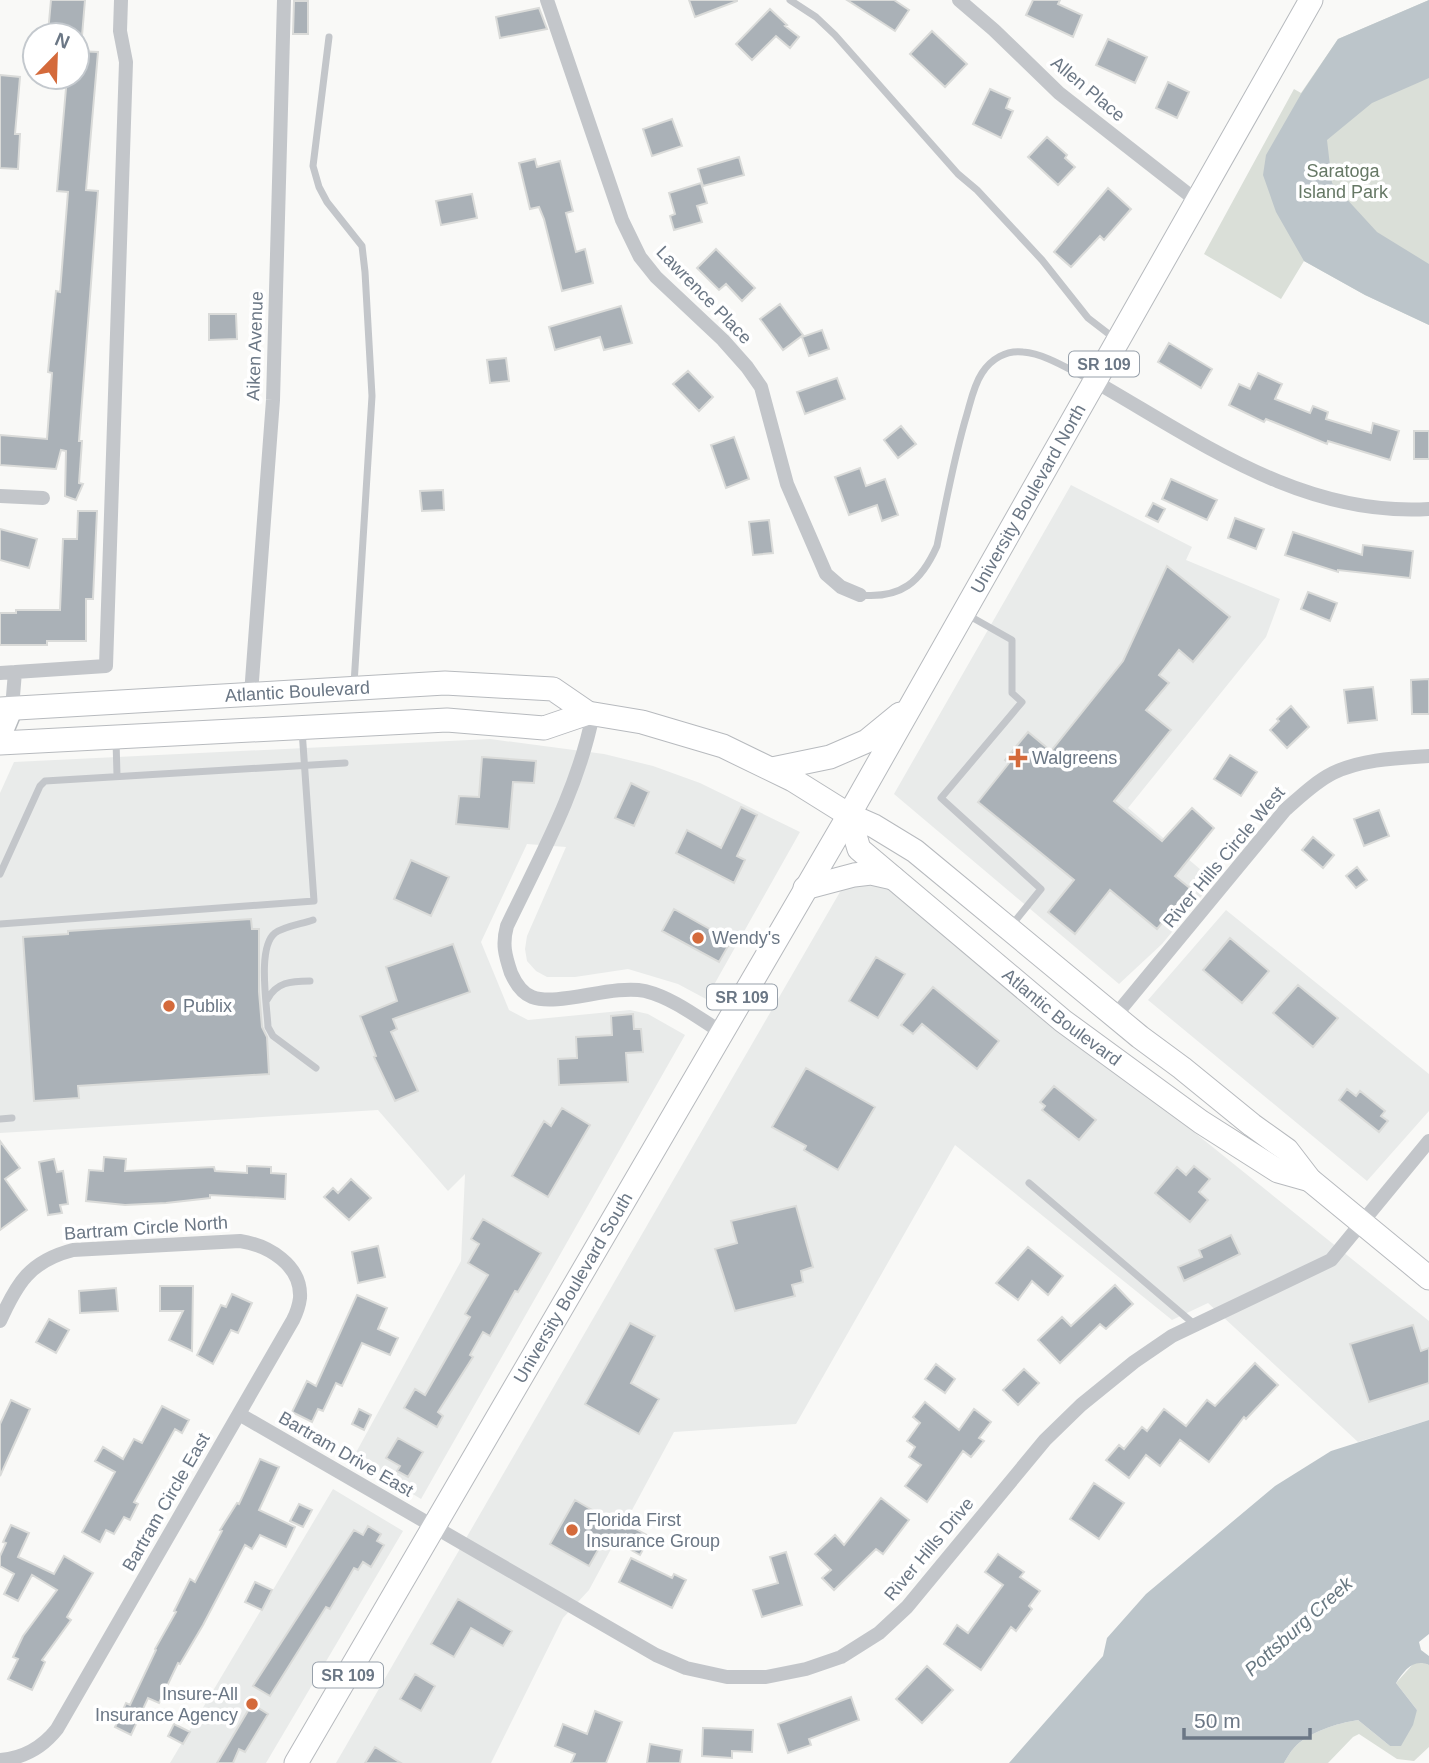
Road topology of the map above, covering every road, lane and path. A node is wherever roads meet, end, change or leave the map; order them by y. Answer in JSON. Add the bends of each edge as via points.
{"nodes":[{"id":1,"x":121,"y":0,"type":"edge"},
{"id":2,"x":284,"y":0,"type":"edge"},
{"id":3,"x":547,"y":0,"type":"edge"},
{"id":4,"x":790,"y":0,"type":"edge"},
{"id":5,"x":959,"y":0,"type":"edge"},
{"id":6,"x":1311,"y":0,"type":"edge"},
{"id":7,"x":329,"y":37,"type":"dead end"},
{"id":8,"x":1197,"y":201,"type":"junction"},
{"id":9,"x":1117,"y":341,"type":"junction"},
{"id":10,"x":1094,"y":381,"type":"junction"},
{"id":11,"x":0,"y":496,"type":"edge"},
{"id":12,"x":43,"y":498,"type":"dead end"},
{"id":13,"x":1429,"y":509,"type":"edge"},
{"id":14,"x":860,"y":595,"type":"joint"},
{"id":15,"x":963,"y":612,"type":"junction"},
{"id":16,"x":8,"y":673,"type":"edge"},
{"id":17,"x":353,"y":688,"type":"junction"},
{"id":18,"x":251,"y":694,"type":"junction"},
{"id":19,"x":910,"y":705,"type":"junction"},
{"id":20,"x":6,"y":709,"type":"edge"},
{"id":21,"x":590,"y":713,"type":"junction"},
{"id":22,"x":302,"y":728,"type":"junction"},
{"id":23,"x":0,"y":737,"type":"edge"},
{"id":24,"x":116,"y":737,"type":"junction"},
{"id":25,"x":0,"y":743,"type":"edge"},
{"id":26,"x":1429,"y":756,"type":"edge"},
{"id":27,"x":345,"y":763,"type":"dead end"},
{"id":28,"x":304,"y":766,"type":"junction"},
{"id":29,"x":772,"y":769,"type":"junction"},
{"id":30,"x":117,"y":775,"type":"junction"},
{"id":31,"x":849,"y":815,"type":"junction"},
{"id":32,"x":0,"y":874,"type":"edge"},
{"id":33,"x":893,"y":878,"type":"junction"},
{"id":34,"x":805,"y":888,"type":"junction"},
{"id":35,"x":313,"y":920,"type":"dead end"},
{"id":36,"x":0,"y":924,"type":"edge"},
{"id":37,"x":1008,"y":929,"type":"junction"},
{"id":38,"x":310,"y":981,"type":"dead end"},
{"id":39,"x":267,"y":1001,"type":"junction"},
{"id":40,"x":1115,"y":1016,"type":"junction"},
{"id":41,"x":721,"y":1032,"type":"junction"},
{"id":42,"x":316,"y":1068,"type":"dead end"},
{"id":43,"x":12,"y":1118,"type":"dead end"},
{"id":44,"x":0,"y":1119,"type":"edge"},
{"id":45,"x":1429,"y":1141,"type":"edge"},
{"id":46,"x":1310,"y":1180,"type":"junction"},
{"id":47,"x":1029,"y":1183,"type":"dead end"},
{"id":48,"x":1362,"y":1224,"type":"junction"},
{"id":49,"x":290,"y":1268,"type":"joint"},
{"id":50,"x":1429,"y":1278,"type":"edge"},
{"id":51,"x":0,"y":1321,"type":"edge"},
{"id":52,"x":1194,"y":1324,"type":"junction"},
{"id":53,"x":239,"y":1414,"type":"junction"},
{"id":54,"x":433,"y":1528,"type":"junction"},
{"id":55,"x":0,"y":1760,"type":"edge"},
{"id":56,"x":296,"y":1763,"type":"edge"}],
"edges":[{"from":1,"to":16,"type":"street","via":[[126,62],[106,666]]},
{"from":2,"to":18,"type":"street","name":"Aiken Avenue","via":[[273,400]]},
{"from":3,"to":14,"type":"street","name":"Lawrence Place","via":[[622,220],[640,257],[723,340],[761,387],[787,484],[826,574]]},
{"from":4,"to":9,"type":"lane","via":[[835,35],[958,174],[1042,260],[1088,318]]},
{"from":5,"to":8,"type":"street","name":"Allen Place","via":[[1059,93]]},
{"from":6,"to":8,"type":"main road","name":"University Boulevard North","number":"SR 109"},
{"from":7,"to":17,"type":"lane","via":[[313,166],[327,202],[362,246],[372,396]]},
{"from":8,"to":9,"type":"main road","name":"University Boulevard North","number":"SR 109"},
{"from":9,"to":10,"type":"main road","name":"University Boulevard North","number":"SR 109"},
{"from":10,"to":13,"type":"street","via":[[1288,487],[1366,507]]},
{"from":10,"to":14,"type":"lane","via":[[1022,351],[992,361],[971,399],[930,563],[902,590],[884,596]]},
{"from":10,"to":15,"type":"main road","name":"University Boulevard North","number":"SR 109"},
{"from":11,"to":12,"type":"street"},
{"from":15,"to":19,"type":"main road","name":"University Boulevard North","number":"SR 109"},
{"from":15,"to":37,"type":"lane","via":[[1012,640],[1012,693],[1022,702],[941,798],[1041,888]]},
{"from":16,"to":20,"type":"street"},
{"from":17,"to":18,"type":"main road","name":"Atlantic Boulevard"},
{"from":17,"to":21,"type":"main road","name":"Atlantic Boulevard","via":[[456,683],[553,689]]},
{"from":18,"to":20,"type":"main road","name":"Atlantic Boulevard"},
{"from":19,"to":29,"type":"main road","via":[[867,741],[830,758]]},
{"from":19,"to":31,"type":"main road","name":"University Boulevard North","number":"SR 109"},
{"from":20,"to":23,"type":"street"},
{"from":21,"to":22,"type":"main road","name":"Atlantic Boulevard","via":[[544,728],[447,720]]},
{"from":21,"to":29,"type":"main road","name":"Atlantic Boulevard","via":[[642,722],[723,746]]},
{"from":21,"to":41,"type":"street","via":[[586,750],[571,794],[503,940],[514,980],[532,997],[547,999],[643,991],[678,1005]]},
{"from":22,"to":24,"type":"main road","name":"Atlantic Boulevard"},
{"from":22,"to":28,"type":"lane"},
{"from":24,"to":25,"type":"main road","name":"Atlantic Boulevard"},
{"from":24,"to":30,"type":"lane"},
{"from":26,"to":40,"type":"street","name":"River Hills Circle West","via":[[1354,765],[1307,790],[1285,810]]},
{"from":27,"to":28,"type":"lane"},
{"from":28,"to":30,"type":"lane"},
{"from":28,"to":36,"type":"lane","via":[[314,901]]},
{"from":29,"to":31,"type":"main road","name":"Atlantic Boulevard"},
{"from":30,"to":32,"type":"lane","via":[[45,780]]},
{"from":31,"to":33,"type":"main road","name":"Atlantic Boulevard","via":[[859,849]]},
{"from":31,"to":34,"type":"main road","name":"University Boulevard South","number":"SR 109"},
{"from":31,"to":37,"type":"main road","name":"Atlantic Boulevard","via":[[915,851]]},
{"from":33,"to":34,"type":"main road","via":[[854,875]]},
{"from":33,"to":46,"type":"main road","name":"Atlantic Boulevard","via":[[1063,1021],[1201,1122],[1278,1171]]},
{"from":34,"to":41,"type":"main road","name":"University Boulevard South","number":"SR 109"},
{"from":35,"to":39,"type":"lane","via":[[275,933],[268,943],[264,957]]},
{"from":37,"to":40,"type":"main road","name":"Atlantic Boulevard"},
{"from":38,"to":39,"type":"lane","via":[[280,985]]},
{"from":39,"to":42,"type":"lane","via":[[273,1036]]},
{"from":40,"to":46,"type":"main road","name":"Atlantic Boulevard","via":[[1287,1150]]},
{"from":41,"to":54,"type":"main road","name":"University Boulevard South","number":"SR 109"},
{"from":43,"to":44,"type":"lane"},
{"from":45,"to":48,"type":"street","name":"River Hills Drive"},
{"from":46,"to":48,"type":"main road","name":"Atlantic Boulevard"},
{"from":47,"to":52,"type":"lane"},
{"from":48,"to":50,"type":"main road","name":"Atlantic Boulevard"},
{"from":48,"to":52,"type":"street","name":"River Hills Drive","via":[[1331,1260]]},
{"from":49,"to":51,"type":"street","name":"Bartram Circle North","via":[[271,1250],[240,1241],[73,1250],[40,1263],[25,1276]]},
{"from":49,"to":53,"type":"street","name":"Bartram Circle East","via":[[299,1283],[300,1300],[293,1321]]},
{"from":52,"to":54,"type":"street","name":"River Hills Drive","via":[[1134,1362],[1045,1440],[907,1607],[879,1633],[841,1657],[806,1669],[766,1677],[727,1677],[686,1668]]},
{"from":53,"to":54,"type":"street","name":"Bartram Drive East"},
{"from":53,"to":55,"type":"street","name":"Bartram Circle East","via":[[57,1729],[38,1747]]},
{"from":54,"to":56,"type":"main road","name":"University Boulevard South","number":"SR 109"}]}
